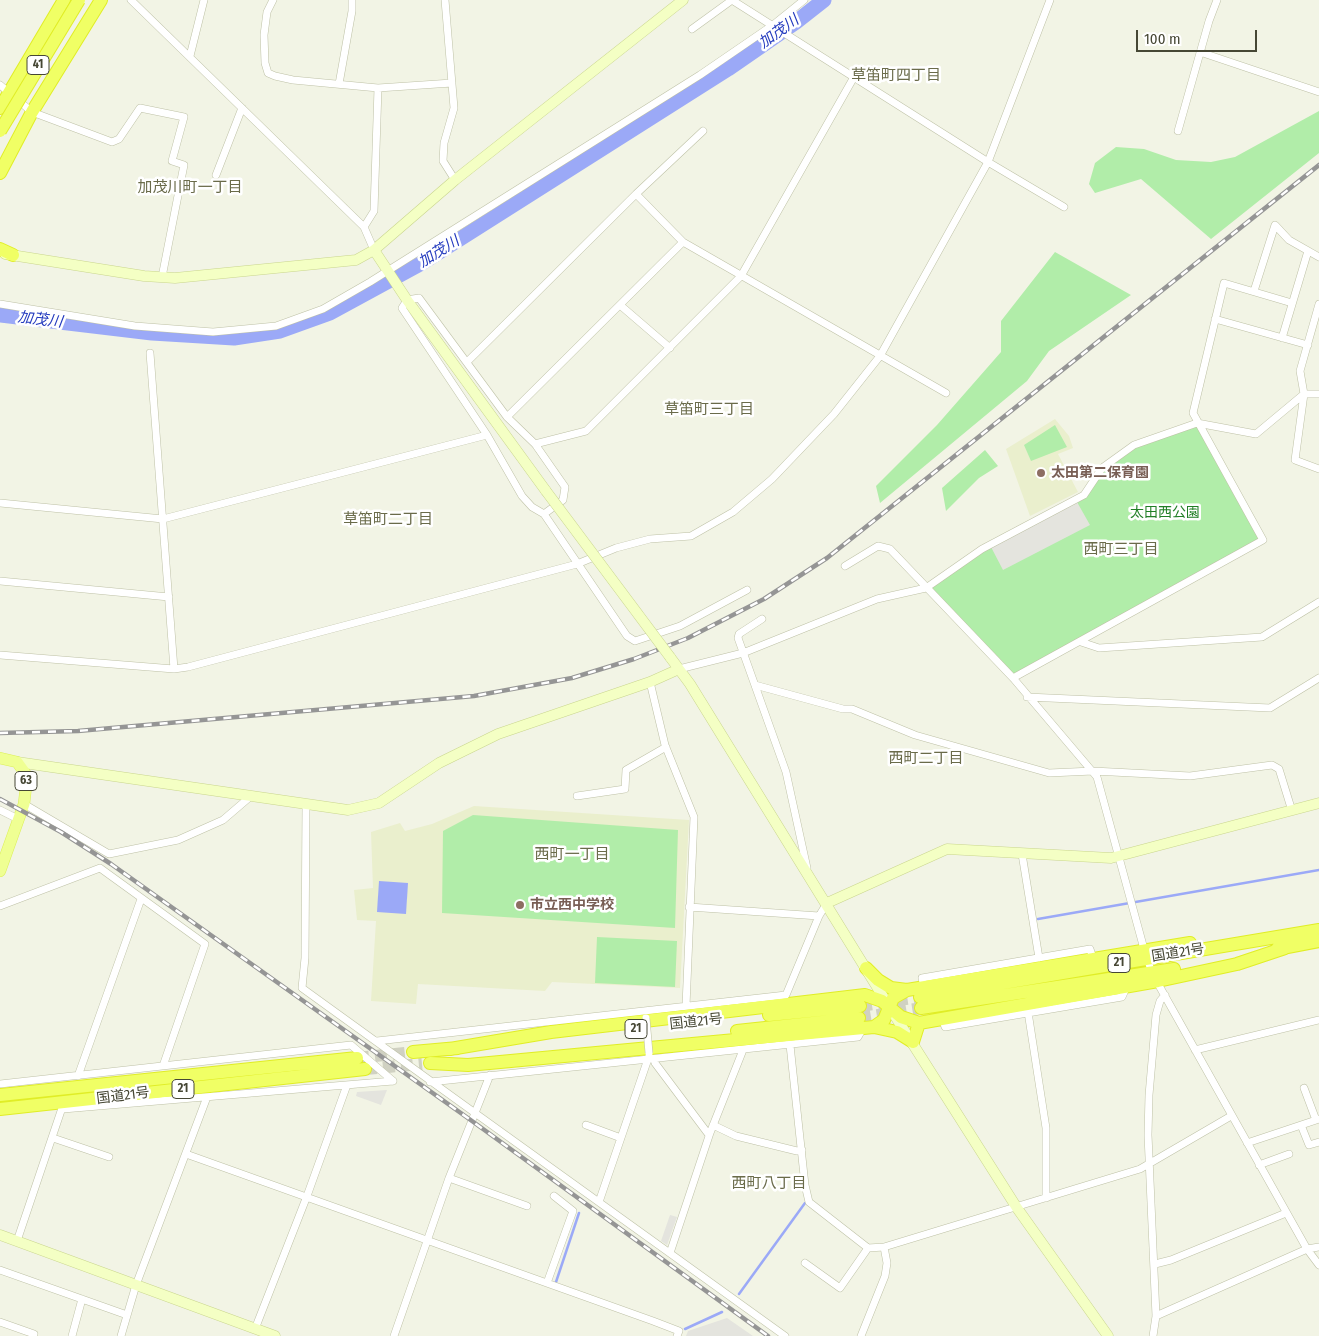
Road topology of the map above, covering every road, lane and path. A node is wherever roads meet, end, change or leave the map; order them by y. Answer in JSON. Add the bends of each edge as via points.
{"nodes":[{"id":1,"x":64,"y":0,"type":"edge"},
{"id":2,"x":74,"y":0,"type":"edge"},
{"id":3,"x":79,"y":0,"type":"edge"},
{"id":4,"x":101,"y":0,"type":"edge"},
{"id":5,"x":130,"y":0,"type":"edge"},
{"id":6,"x":204,"y":0,"type":"edge"},
{"id":7,"x":273,"y":0,"type":"edge"},
{"id":8,"x":352,"y":0,"type":"edge"},
{"id":9,"x":445,"y":0,"type":"edge"},
{"id":10,"x":683,"y":0,"type":"edge"},
{"id":11,"x":804,"y":0,"type":"edge"},
{"id":12,"x":1050,"y":0,"type":"edge"},
{"id":13,"x":1217,"y":0,"type":"edge"},
{"id":14,"x":775,"y":27,"type":"junction"},
{"id":15,"x":692,"y":29,"type":"dead end"},
{"id":16,"x":1200,"y":52,"type":"junction"},
{"id":17,"x":190,"y":56,"type":"junction"},
{"id":18,"x":854,"y":77,"type":"junction"},
{"id":19,"x":452,"y":83,"type":"junction"},
{"id":20,"x":339,"y":84,"type":"junction"},
{"id":21,"x":5,"y":88,"type":"edge"},
{"id":22,"x":378,"y":88,"type":"junction"},
{"id":23,"x":1319,"y":92,"type":"edge"},
{"id":24,"x":0,"y":108,"type":"edge"},
{"id":25,"x":242,"y":108,"type":"junction"},
{"id":26,"x":32,"y":112,"type":"junction"},
{"id":27,"x":0,"y":121,"type":"edge"},
{"id":28,"x":1178,"y":130,"type":"dead end"},
{"id":29,"x":0,"y":131,"type":"edge"},
{"id":30,"x":703,"y":131,"type":"dead end"},
{"id":31,"x":10,"y":153,"type":"junction"},
{"id":32,"x":988,"y":162,"type":"junction"},
{"id":33,"x":0,"y":164,"type":"edge"},
{"id":34,"x":0,"y":174,"type":"edge"},
{"id":35,"x":216,"y":175,"type":"dead end"},
{"id":36,"x":455,"y":180,"type":"junction"},
{"id":37,"x":636,"y":194,"type":"junction"},
{"id":38,"x":1064,"y":207,"type":"dead end"},
{"id":39,"x":364,"y":228,"type":"junction"},
{"id":40,"x":683,"y":242,"type":"junction"},
{"id":41,"x":0,"y":249,"type":"edge"},
{"id":42,"x":374,"y":250,"type":"junction"},
{"id":43,"x":1308,"y":251,"type":"junction"},
{"id":44,"x":0,"y":253,"type":"edge"},
{"id":45,"x":13,"y":255,"type":"junction"},
{"id":46,"x":1319,"y":257,"type":"edge"},
{"id":47,"x":389,"y":272,"type":"junction"},
{"id":48,"x":741,"y":276,"type":"junction"},
{"id":49,"x":162,"y":277,"type":"junction"},
{"id":50,"x":1254,"y":291,"type":"junction"},
{"id":51,"x":405,"y":296,"type":"junction"},
{"id":52,"x":1292,"y":303,"type":"junction"},
{"id":53,"x":0,"y":304,"type":"edge"},
{"id":54,"x":1319,"y":304,"type":"edge"},
{"id":55,"x":620,"y":305,"type":"junction"},
{"id":56,"x":1215,"y":319,"type":"junction"},
{"id":57,"x":1282,"y":338,"type":"junction"},
{"id":58,"x":1308,"y":345,"type":"junction"},
{"id":59,"x":670,"y":348,"type":"junction"},
{"id":60,"x":150,"y":353,"type":"dead end"},
{"id":61,"x":880,"y":356,"type":"junction"},
{"id":62,"x":468,"y":361,"type":"junction"},
{"id":63,"x":946,"y":393,"type":"dead end"},
{"id":64,"x":1304,"y":394,"type":"junction"},
{"id":65,"x":1319,"y":394,"type":"edge"},
{"id":66,"x":507,"y":417,"type":"junction"},
{"id":67,"x":1197,"y":423,"type":"junction"},
{"id":68,"x":487,"y":435,"type":"junction"},
{"id":69,"x":535,"y":444,"type":"junction"},
{"id":70,"x":1319,"y":469,"type":"edge"},
{"id":71,"x":0,"y":503,"type":"edge"},
{"id":72,"x":544,"y":514,"type":"junction"},
{"id":73,"x":163,"y":519,"type":"junction"},
{"id":74,"x":577,"y":564,"type":"junction"},
{"id":75,"x":845,"y":566,"type":"dead end"},
{"id":76,"x":0,"y":582,"type":"edge"},
{"id":77,"x":926,"y":588,"type":"junction"},
{"id":78,"x":747,"y":590,"type":"dead end"},
{"id":79,"x":168,"y":596,"type":"junction"},
{"id":80,"x":1319,"y":602,"type":"edge"},
{"id":81,"x":762,"y":619,"type":"dead end"},
{"id":82,"x":1081,"y":642,"type":"junction"},
{"id":83,"x":743,"y":654,"type":"junction"},
{"id":84,"x":0,"y":655,"type":"edge"},
{"id":85,"x":174,"y":669,"type":"junction"},
{"id":86,"x":678,"y":669,"type":"junction"},
{"id":87,"x":1013,"y":678,"type":"junction"},
{"id":88,"x":1319,"y":678,"type":"edge"},
{"id":89,"x":650,"y":682,"type":"junction"},
{"id":90,"x":756,"y":685,"type":"junction"},
{"id":91,"x":1027,"y":697,"type":"junction"},
{"id":92,"x":666,"y":747,"type":"junction"},
{"id":93,"x":0,"y":758,"type":"edge"},
{"id":94,"x":17,"y":762,"type":"junction"},
{"id":95,"x":1093,"y":771,"type":"junction"},
{"id":96,"x":251,"y":796,"type":"junction"},
{"id":97,"x":577,"y":796,"type":"dead end"},
{"id":98,"x":1319,"y":803,"type":"edge"},
{"id":99,"x":24,"y":804,"type":"junction"},
{"id":100,"x":306,"y":804,"type":"junction"},
{"id":101,"x":0,"y":810,"type":"edge"},
{"id":102,"x":1292,"y":811,"type":"junction"},
{"id":103,"x":18,"y":820,"type":"junction"},
{"id":104,"x":1022,"y":854,"type":"junction"},
{"id":105,"x":1119,"y":855,"type":"junction"},
{"id":106,"x":0,"y":871,"type":"edge"},
{"id":107,"x":808,"y":876,"type":"junction"},
{"id":108,"x":141,"y":899,"type":"junction"},
{"id":109,"x":827,"y":903,"type":"junction"},
{"id":110,"x":0,"y":906,"type":"edge"},
{"id":111,"x":689,"y":907,"type":"junction"},
{"id":112,"x":819,"y":916,"type":"junction"},
{"id":113,"x":1319,"y":930,"type":"edge"},
{"id":114,"x":1319,"y":941,"type":"edge"},
{"id":115,"x":1145,"y":954,"type":"junction"},
{"id":116,"x":1039,"y":958,"type":"junction"},
{"id":117,"x":1093,"y":958,"type":"junction"},
{"id":118,"x":866,"y":968,"type":"junction"},
{"id":119,"x":1155,"y":977,"type":"junction"},
{"id":120,"x":1126,"y":988,"type":"junction"},
{"id":121,"x":907,"y":990,"type":"junction"},
{"id":122,"x":1165,"y":995,"type":"junction"},
{"id":123,"x":922,"y":997,"type":"junction"},
{"id":124,"x":686,"y":1006,"type":"junction"},
{"id":125,"x":890,"y":1006,"type":"junction"},
{"id":126,"x":1028,"y":1012,"type":"junction"},
{"id":127,"x":645,"y":1014,"type":"junction"},
{"id":128,"x":864,"y":1015,"type":"junction"},
{"id":129,"x":942,"y":1018,"type":"junction"},
{"id":130,"x":1319,"y":1020,"type":"edge"},
{"id":131,"x":919,"y":1022,"type":"junction"},
{"id":132,"x":377,"y":1041,"type":"junction"},
{"id":133,"x":913,"y":1042,"type":"junction"},
{"id":134,"x":790,"y":1045,"type":"junction"},
{"id":135,"x":743,"y":1050,"type":"junction"},
{"id":136,"x":1195,"y":1050,"type":"junction"},
{"id":137,"x":413,"y":1052,"type":"tunnel mouth"},
{"id":138,"x":650,"y":1057,"type":"junction"},
{"id":139,"x":357,"y":1058,"type":"tunnel mouth"},
{"id":140,"x":426,"y":1064,"type":"tunnel mouth"},
{"id":141,"x":163,"y":1066,"type":"junction"},
{"id":142,"x":365,"y":1069,"type":"tunnel mouth"},
{"id":143,"x":490,"y":1075,"type":"junction"},
{"id":144,"x":78,"y":1076,"type":"junction"},
{"id":145,"x":430,"y":1082,"type":"junction"},
{"id":146,"x":0,"y":1084,"type":"edge"},
{"id":147,"x":347,"y":1085,"type":"junction"},
{"id":148,"x":1304,"y":1088,"type":"dead end"},
{"id":149,"x":0,"y":1095,"type":"edge"},
{"id":150,"x":207,"y":1098,"type":"junction"},
{"id":151,"x":63,"y":1106,"type":"junction"},
{"id":152,"x":0,"y":1108,"type":"edge"},
{"id":153,"x":475,"y":1113,"type":"junction"},
{"id":154,"x":1232,"y":1116,"type":"junction"},
{"id":155,"x":1318,"y":1119,"type":"edge"},
{"id":156,"x":586,"y":1125,"type":"dead end"},
{"id":157,"x":713,"y":1125,"type":"junction"},
{"id":158,"x":1300,"y":1125,"type":"junction"},
{"id":159,"x":710,"y":1135,"type":"junction"},
{"id":160,"x":53,"y":1138,"type":"junction"},
{"id":161,"x":621,"y":1138,"type":"junction"},
{"id":162,"x":1319,"y":1142,"type":"edge"},
{"id":163,"x":1247,"y":1143,"type":"junction"},
{"id":164,"x":802,"y":1150,"type":"junction"},
{"id":165,"x":186,"y":1154,"type":"junction"},
{"id":166,"x":1289,"y":1154,"type":"dead end"},
{"id":167,"x":110,"y":1158,"type":"dead end"},
{"id":168,"x":1151,"y":1164,"type":"junction"},
{"id":169,"x":1259,"y":1165,"type":"junction"},
{"id":170,"x":449,"y":1178,"type":"junction"},
{"id":171,"x":307,"y":1196,"type":"junction"},
{"id":172,"x":554,"y":1196,"type":"dead end"},
{"id":173,"x":1046,"y":1198,"type":"junction"},
{"id":174,"x":599,"y":1202,"type":"junction"},
{"id":175,"x":527,"y":1206,"type":"dead end"},
{"id":176,"x":1017,"y":1208,"type":"junction"},
{"id":177,"x":1286,"y":1213,"type":"junction"},
{"id":178,"x":0,"y":1235,"type":"edge"},
{"id":179,"x":428,"y":1240,"type":"junction"},
{"id":180,"x":17,"y":1241,"type":"junction"},
{"id":181,"x":884,"y":1247,"type":"junction"},
{"id":182,"x":1319,"y":1247,"type":"edge"},
{"id":183,"x":868,"y":1248,"type":"junction"},
{"id":184,"x":1307,"y":1249,"type":"junction"},
{"id":185,"x":670,"y":1254,"type":"junction"},
{"id":186,"x":805,"y":1263,"type":"dead end"},
{"id":187,"x":1155,"y":1264,"type":"junction"},
{"id":188,"x":1319,"y":1265,"type":"edge"},
{"id":189,"x":0,"y":1270,"type":"edge"},
{"id":190,"x":547,"y":1283,"type":"junction"},
{"id":191,"x":136,"y":1285,"type":"junction"},
{"id":192,"x":82,"y":1299,"type":"junction"},
{"id":193,"x":127,"y":1315,"type":"junction"},
{"id":194,"x":1156,"y":1316,"type":"junction"},
{"id":195,"x":0,"y":1322,"type":"edge"},
{"id":196,"x":255,"y":1329,"type":"junction"},
{"id":197,"x":34,"y":1334,"type":"dead end"},
{"id":198,"x":72,"y":1336,"type":"edge"},
{"id":199,"x":121,"y":1336,"type":"edge"},
{"id":200,"x":275,"y":1336,"type":"edge"},
{"id":201,"x":394,"y":1336,"type":"edge"},
{"id":202,"x":677,"y":1336,"type":"edge"},
{"id":203,"x":785,"y":1336,"type":"edge"},
{"id":204,"x":861,"y":1336,"type":"edge"},
{"id":205,"x":1108,"y":1336,"type":"edge"},
{"id":206,"x":1153,"y":1336,"type":"edge"}],
"edges":[{"from":1,"to":21,"type":"highway"},
{"from":2,"to":27,"type":"highway","number":"41"},
{"from":3,"to":29,"type":"highway","number":"41","bridge":true},
{"from":4,"to":26,"type":"highway"},
{"from":5,"to":17,"type":"street"},
{"from":6,"to":17,"type":"street"},
{"from":7,"to":20,"type":"street","via":[[267,12],[264,35],[268,73],[293,80]]},
{"from":8,"to":20,"type":"street"},
{"from":9,"to":19,"type":"street"},
{"from":10,"to":36,"type":"street"},
{"from":11,"to":14,"type":"street"},
{"from":12,"to":32,"type":"street"},
{"from":13,"to":16,"type":"street"},
{"from":14,"to":15,"type":"street","via":[[732,0]]},
{"from":14,"to":18,"type":"street"},
{"from":14,"to":47,"type":"street"},
{"from":16,"to":23,"type":"street"},
{"from":16,"to":28,"type":"street"},
{"from":17,"to":25,"type":"street"},
{"from":18,"to":32,"type":"street"},
{"from":18,"to":48,"type":"street"},
{"from":19,"to":22,"type":"street"},
{"from":19,"to":36,"type":"street","via":[[454,108],[444,144],[443,162]]},
{"from":20,"to":22,"type":"street"},
{"from":21,"to":24,"type":"highway"},
{"from":21,"to":26,"type":"street"},
{"from":22,"to":39,"type":"street","via":[[374,211]]},
{"from":25,"to":35,"type":"street"},
{"from":25,"to":39,"type":"street"},
{"from":26,"to":31,"type":"highway"},
{"from":26,"to":49,"type":"street","via":[[112,142],[119,139],[140,108],[184,117],[172,161],[184,165]]},
{"from":30,"to":37,"type":"street"},
{"from":31,"to":33,"type":"highway"},
{"from":31,"to":34,"type":"highway"},
{"from":32,"to":38,"type":"street"},
{"from":32,"to":61,"type":"street"},
{"from":36,"to":42,"type":"street"},
{"from":37,"to":40,"type":"street"},
{"from":37,"to":62,"type":"street"},
{"from":39,"to":42,"type":"street"},
{"from":40,"to":48,"type":"street"},
{"from":40,"to":55,"type":"street"},
{"from":41,"to":45,"type":"highway"},
{"from":42,"to":47,"type":"street"},
{"from":42,"to":49,"type":"street","via":[[356,260]]},
{"from":43,"to":46,"type":"street"},
{"from":43,"to":50,"type":"street","via":[[1289,240],[1275,225]]},
{"from":43,"to":52,"type":"street"},
{"from":44,"to":45,"type":"street"},
{"from":45,"to":49,"type":"street"},
{"from":47,"to":51,"type":"street"},
{"from":47,"to":53,"type":"street","via":[[323,309],[276,326],[243,331],[135,326]]},
{"from":48,"to":59,"type":"street"},
{"from":48,"to":61,"type":"street"},
{"from":50,"to":52,"type":"street"},
{"from":50,"to":56,"type":"street","via":[[1224,283]]},
{"from":51,"to":62,"type":"street","via":[[419,298]]},
{"from":51,"to":68,"type":"street","via":[[402,308]]},
{"from":51,"to":86,"type":"street","bridge":true},
{"from":52,"to":57,"type":"street"},
{"from":54,"to":58,"type":"street"},
{"from":55,"to":59,"type":"street"},
{"from":55,"to":66,"type":"street"},
{"from":56,"to":57,"type":"street"},
{"from":56,"to":67,"type":"street","via":[[1193,413]]},
{"from":57,"to":58,"type":"street"},
{"from":58,"to":64,"type":"street","via":[[1300,371]]},
{"from":59,"to":69,"type":"street","via":[[586,431]]},
{"from":60,"to":73,"type":"street"},
{"from":61,"to":63,"type":"street"},
{"from":61,"to":74,"type":"street","via":[[834,414],[772,479],[733,512],[691,536],[650,538]]},
{"from":62,"to":66,"type":"street"},
{"from":64,"to":65,"type":"street"},
{"from":64,"to":67,"type":"street","via":[[1256,434]]},
{"from":64,"to":70,"type":"street","via":[[1295,460]]},
{"from":66,"to":69,"type":"street"},
{"from":67,"to":77,"type":"street","via":[[1134,445],[1102,468],[1084,495],[982,549]]},
{"from":67,"to":82,"type":"street","via":[[1264,540]]},
{"from":68,"to":72,"type":"street","via":[[522,496]]},
{"from":68,"to":73,"type":"street"},
{"from":69,"to":72,"type":"street","via":[[565,487],[563,500]]},
{"from":71,"to":73,"type":"street"},
{"from":72,"to":74,"type":"street"},
{"from":73,"to":79,"type":"street"},
{"from":74,"to":78,"type":"street","via":[[627,636],[635,641],[680,626]]},
{"from":74,"to":85,"type":"street"},
{"from":75,"to":77,"type":"street","via":[[878,546],[890,549]]},
{"from":76,"to":79,"type":"street"},
{"from":77,"to":83,"type":"street","via":[[877,598]]},
{"from":77,"to":87,"type":"street"},
{"from":79,"to":85,"type":"street"},
{"from":80,"to":82,"type":"street","via":[[1262,637],[1099,648]]},
{"from":81,"to":83,"type":"street","via":[[739,634]]},
{"from":82,"to":87,"type":"street"},
{"from":83,"to":86,"type":"street"},
{"from":83,"to":90,"type":"street"},
{"from":84,"to":85,"type":"street"},
{"from":86,"to":89,"type":"street"},
{"from":86,"to":107,"type":"street"},
{"from":87,"to":91,"type":"street"},
{"from":88,"to":91,"type":"street","via":[[1270,708]]},
{"from":89,"to":92,"type":"street"},
{"from":89,"to":100,"type":"street","via":[[498,734],[440,763],[379,803],[348,810]]},
{"from":90,"to":95,"type":"street","via":[[852,709],[914,735],[1049,773]]},
{"from":90,"to":107,"type":"street","via":[[786,772]]},
{"from":91,"to":95,"type":"street"},
{"from":92,"to":97,"type":"street","via":[[626,770],[625,789]]},
{"from":92,"to":111,"type":"street","via":[[694,817]]},
{"from":93,"to":94,"type":"main road","number":"63"},
{"from":94,"to":96,"type":"street"},
{"from":94,"to":99,"type":"main road","number":"63","via":[[26,773]]},
{"from":95,"to":102,"type":"street","via":[[1190,776],[1272,765],[1279,769]]},
{"from":95,"to":105,"type":"street"},
{"from":96,"to":99,"type":"street","via":[[223,820],[178,840],[109,854]]},
{"from":96,"to":100,"type":"street"},
{"from":98,"to":102,"type":"street"},
{"from":99,"to":103,"type":"main road","number":"63"},
{"from":100,"to":132,"type":"street","via":[[302,988]]},
{"from":101,"to":103,"type":"street"},
{"from":102,"to":105,"type":"street"},
{"from":103,"to":106,"type":"main road","number":"63"},
{"from":104,"to":105,"type":"street","via":[[1111,858]]},
{"from":104,"to":109,"type":"street","via":[[947,849]]},
{"from":104,"to":116,"type":"street"},
{"from":105,"to":115,"type":"street"},
{"from":107,"to":109,"type":"street"},
{"from":108,"to":110,"type":"street","via":[[100,868]]},
{"from":108,"to":141,"type":"street","via":[[206,945]]},
{"from":108,"to":144,"type":"street"},
{"from":109,"to":112,"type":"street"},
{"from":109,"to":118,"type":"street"},
{"from":111,"to":112,"type":"street"},
{"from":111,"to":124,"type":"street"},
{"from":112,"to":124,"type":"street","via":[[786,996]]},
{"from":113,"to":115,"type":"highway","via":[[1258,940],[1227,938]]},
{"from":114,"to":119,"type":"highway","name":"国道21号","number":"21"},
{"from":115,"to":117,"type":"highway"},
{"from":115,"to":119,"type":"street"},
{"from":115,"to":123,"type":"highway","name":"国道21号","number":"21"},
{"from":116,"to":117,"type":"street","via":[[1090,949]]},
{"from":116,"to":123,"type":"street","via":[[922,978]]},
{"from":117,"to":123,"type":"highway"},
{"from":118,"to":121,"type":"highway","via":[[891,988]]},
{"from":118,"to":125,"type":"street"},
{"from":118,"to":128,"type":"highway","via":[[868,981]]},
{"from":119,"to":120,"type":"highway"},
{"from":119,"to":122,"type":"street"},
{"from":119,"to":123,"type":"highway","name":"国道21号","number":"21"},
{"from":120,"to":126,"type":"street","via":[[1122,997]]},
{"from":120,"to":129,"type":"highway"},
{"from":121,"to":123,"type":"highway"},
{"from":121,"to":125,"type":"highway","via":[[893,998]]},
{"from":122,"to":136,"type":"street"},
{"from":122,"to":168,"type":"street","via":[[1156,1015],[1151,1052],[1148,1135]]},
{"from":124,"to":127,"type":"street"},
{"from":125,"to":128,"type":"highway"},
{"from":125,"to":128,"type":"highway","via":[[884,1020]]},
{"from":125,"to":131,"type":"highway","via":[[901,1017]]},
{"from":125,"to":133,"type":"street"},
{"from":126,"to":129,"type":"street","via":[[945,1027]]},
{"from":126,"to":173,"type":"street","via":[[1046,1128]]},
{"from":127,"to":132,"type":"street"},
{"from":127,"to":138,"type":"street","bridge":true},
{"from":128,"to":133,"type":"highway"},
{"from":128,"to":134,"type":"street","via":[[858,1037]]},
{"from":128,"to":137,"type":"highway","via":[[550,1032]]},
{"from":128,"to":140,"type":"highway","via":[[468,1065]]},
{"from":129,"to":131,"type":"highway"},
{"from":130,"to":136,"type":"street"},
{"from":131,"to":133,"type":"highway"},
{"from":132,"to":145,"type":"street"},
{"from":133,"to":176,"type":"street"},
{"from":134,"to":135,"type":"street"},
{"from":134,"to":164,"type":"street"},
{"from":135,"to":138,"type":"street"},
{"from":135,"to":157,"type":"street"},
{"from":136,"to":154,"type":"street"},
{"from":138,"to":143,"type":"street"},
{"from":138,"to":159,"type":"street"},
{"from":138,"to":161,"type":"street"},
{"from":139,"to":149,"type":"highway","name":"国道21号","number":"21"},
{"from":141,"to":144,"type":"street"},
{"from":141,"to":147,"type":"street","via":[[351,1045],[393,1081]]},
{"from":142,"to":151,"type":"highway","name":"国道21号","number":"21"},
{"from":143,"to":145,"type":"street"},
{"from":143,"to":153,"type":"street"},
{"from":144,"to":146,"type":"street"},
{"from":145,"to":153,"type":"street"},
{"from":147,"to":150,"type":"street"},
{"from":147,"to":171,"type":"street"},
{"from":148,"to":155,"type":"street"},
{"from":150,"to":151,"type":"street"},
{"from":150,"to":165,"type":"street"},
{"from":151,"to":152,"type":"highway","name":"国道21号","number":"21"},
{"from":151,"to":160,"type":"street"},
{"from":153,"to":170,"type":"street"},
{"from":153,"to":174,"type":"street"},
{"from":154,"to":163,"type":"street"},
{"from":154,"to":168,"type":"street"},
{"from":155,"to":158,"type":"street"},
{"from":156,"to":161,"type":"street"},
{"from":157,"to":159,"type":"street"},
{"from":157,"to":164,"type":"street","via":[[736,1136]]},
{"from":158,"to":162,"type":"street","via":[[1309,1145]]},
{"from":158,"to":163,"type":"street"},
{"from":159,"to":185,"type":"street"},
{"from":160,"to":167,"type":"street"},
{"from":160,"to":180,"type":"street"},
{"from":161,"to":174,"type":"street"},
{"from":163,"to":169,"type":"street"},
{"from":164,"to":183,"type":"street","via":[[809,1202]]},
{"from":165,"to":171,"type":"street"},
{"from":165,"to":191,"type":"street"},
{"from":166,"to":169,"type":"street"},
{"from":168,"to":173,"type":"street"},
{"from":168,"to":187,"type":"street"},
{"from":169,"to":177,"type":"street"},
{"from":170,"to":175,"type":"street"},
{"from":170,"to":179,"type":"street"},
{"from":171,"to":179,"type":"street"},
{"from":171,"to":196,"type":"street"},
{"from":172,"to":190,"type":"street","via":[[573,1212]]},
{"from":173,"to":176,"type":"street"},
{"from":174,"to":185,"type":"street"},
{"from":176,"to":181,"type":"street"},
{"from":176,"to":205,"type":"street"},
{"from":177,"to":184,"type":"street"},
{"from":177,"to":187,"type":"street"},
{"from":178,"to":180,"type":"street"},
{"from":179,"to":190,"type":"street"},
{"from":179,"to":201,"type":"street"},
{"from":180,"to":191,"type":"street"},
{"from":181,"to":183,"type":"street"},
{"from":181,"to":204,"type":"street","via":[[885,1276]]},
{"from":182,"to":184,"type":"street"},
{"from":183,"to":186,"type":"street","via":[[840,1288]]},
{"from":184,"to":188,"type":"street"},
{"from":184,"to":194,"type":"street"},
{"from":185,"to":203,"type":"street"},
{"from":187,"to":194,"type":"street"},
{"from":189,"to":192,"type":"street"},
{"from":190,"to":202,"type":"street","via":[[678,1331]]},
{"from":191,"to":193,"type":"street"},
{"from":191,"to":196,"type":"street"},
{"from":192,"to":193,"type":"street"},
{"from":192,"to":198,"type":"street"},
{"from":193,"to":199,"type":"street"},
{"from":194,"to":206,"type":"street"},
{"from":195,"to":197,"type":"street"},
{"from":196,"to":200,"type":"street"}]}
